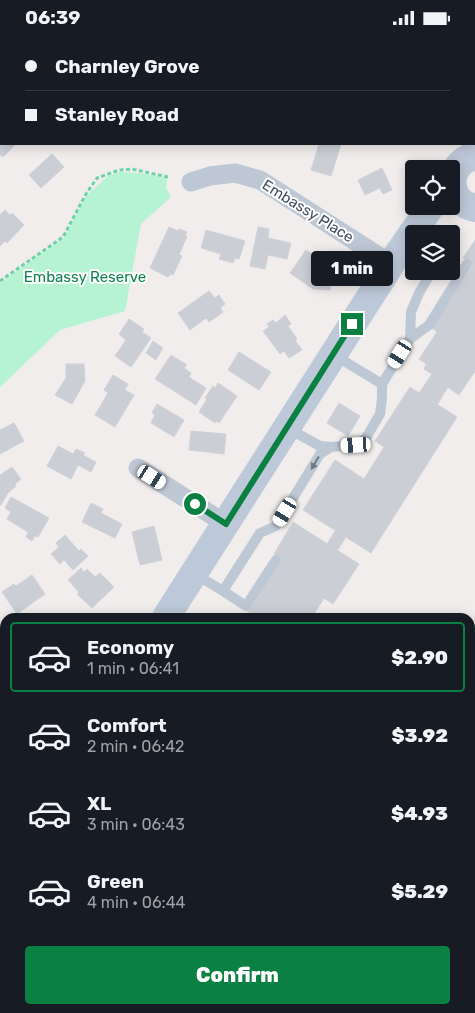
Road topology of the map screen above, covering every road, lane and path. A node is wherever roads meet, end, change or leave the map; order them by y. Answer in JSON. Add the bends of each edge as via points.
{"nodes":[{"id":1,"x":463,"y":159,"type":"edge"},
{"id":2,"x":168,"y":177,"type":"dead end"},
{"id":3,"x":191,"y":182,"type":"dead end"},
{"id":4,"x":470,"y":207,"type":"edge"},
{"id":5,"x":425,"y":215,"type":"edge"},
{"id":6,"x":391,"y":264,"type":"junction"},
{"id":7,"x":467,"y":264,"type":"dead end"},
{"id":8,"x":427,"y":280,"type":"edge"},
{"id":9,"x":0,"y":281,"type":"edge"},
{"id":10,"x":410,"y":339,"type":"junction"},
{"id":11,"x":333,"y":355,"type":"junction"},
{"id":12,"x":382,"y":384,"type":"junction"},
{"id":13,"x":287,"y":428,"type":"junction"},
{"id":14,"x":331,"y":447,"type":"junction"},
{"id":15,"x":138,"y":468,"type":"dead end"},
{"id":16,"x":226,"y":524,"type":"junction"},
{"id":17,"x":276,"y":560,"type":"dead end"},
{"id":18,"x":194,"y":574,"type":"junction"},
{"id":19,"x":223,"y":591,"type":"junction"},
{"id":20,"x":169,"y":613,"type":"edge"}],
"edges":[{"from":1,"to":4,"type":"street","via":[[453,188],[458,198]]},
{"from":2,"to":9,"type":"path","via":[[132,169],[119,170],[97,179],[62,237]]},
{"from":3,"to":6,"type":"street","name":"Embassy Place","via":[[235,173],[260,180]]},
{"from":5,"to":6,"type":"street"},
{"from":6,"to":11,"type":"street"},
{"from":7,"to":10,"type":"lane","via":[[429,325]]},
{"from":8,"to":10,"type":"lane","via":[[410,312]]},
{"from":10,"to":12,"type":"lane"},
{"from":11,"to":12,"type":"lane"},
{"from":11,"to":13,"type":"street"},
{"from":12,"to":14,"type":"lane","via":[[380,414],[366,438],[356,445]]},
{"from":13,"to":14,"type":"lane","via":[[320,446]]},
{"from":13,"to":16,"type":"street"},
{"from":14,"to":19,"type":"lane","one_way":true,"via":[[320,454],[276,526],[260,533]]},
{"from":15,"to":16,"type":"street"},
{"from":16,"to":18,"type":"street"},
{"from":17,"to":19,"type":"lane","via":[[246,606]]},
{"from":18,"to":19,"type":"lane"},
{"from":18,"to":20,"type":"street"}]}
